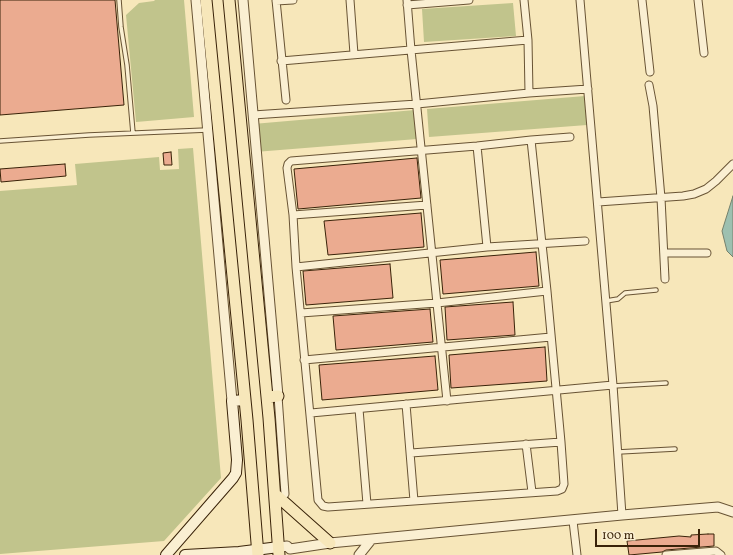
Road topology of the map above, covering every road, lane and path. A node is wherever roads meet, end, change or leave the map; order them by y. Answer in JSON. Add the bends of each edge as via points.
{"nodes":[{"id":1,"x":119,"y":0,"type":"edge"},
{"id":2,"x":196,"y":0,"type":"edge"},
{"id":3,"x":206,"y":0,"type":"edge"},
{"id":4,"x":229,"y":0,"type":"edge"},
{"id":5,"x":243,"y":0,"type":"edge"},
{"id":6,"x":276,"y":0,"type":"edge"},
{"id":7,"x":293,"y":0,"type":"edge"},
{"id":8,"x":350,"y":0,"type":"edge"},
{"id":9,"x":469,"y":0,"type":"edge"},
{"id":10,"x":524,"y":0,"type":"edge"},
{"id":11,"x":580,"y":0,"type":"edge"},
{"id":12,"x":642,"y":0,"type":"edge"},
{"id":13,"x":698,"y":0,"type":"edge"},
{"id":14,"x":407,"y":3,"type":"edge"},
{"id":15,"x":528,"y":40,"type":"junction"},
{"id":16,"x":411,"y":50,"type":"junction"},
{"id":17,"x":704,"y":53,"type":"dead end"},
{"id":18,"x":354,"y":54,"type":"junction"},
{"id":19,"x":281,"y":61,"type":"junction"},
{"id":20,"x":650,"y":72,"type":"dead end"},
{"id":21,"x":650,"y":84,"type":"dead end"},
{"id":22,"x":588,"y":89,"type":"junction"},
{"id":23,"x":529,"y":93,"type":"junction"},
{"id":24,"x":286,"y":100,"type":"dead end"},
{"id":25,"x":417,"y":104,"type":"junction"},
{"id":26,"x":253,"y":115,"type":"junction"},
{"id":27,"x":208,"y":130,"type":"junction"},
{"id":28,"x":133,"y":134,"type":"junction"},
{"id":29,"x":570,"y":137,"type":"dead end"},
{"id":30,"x":531,"y":140,"type":"junction"},
{"id":31,"x":0,"y":141,"type":"edge"},
{"id":32,"x":477,"y":146,"type":"junction"},
{"id":33,"x":422,"y":149,"type":"junction"},
{"id":34,"x":733,"y":164,"type":"edge"},
{"id":35,"x":661,"y":198,"type":"junction"},
{"id":36,"x":598,"y":202,"type":"junction"},
{"id":37,"x":427,"y":205,"type":"junction"},
{"id":38,"x":292,"y":215,"type":"junction"},
{"id":39,"x":585,"y":241,"type":"dead end"},
{"id":40,"x":541,"y":243,"type":"junction"},
{"id":41,"x":487,"y":247,"type":"junction"},
{"id":42,"x":432,"y":252,"type":"junction"},
{"id":43,"x":664,"y":253,"type":"junction"},
{"id":44,"x":707,"y":253,"type":"dead end"},
{"id":45,"x":296,"y":267,"type":"junction"},
{"id":46,"x":665,"y":279,"type":"dead end"},
{"id":47,"x":656,"y":290,"type":"dead end"},
{"id":48,"x":547,"y":291,"type":"junction"},
{"id":49,"x":606,"y":301,"type":"junction"},
{"id":50,"x":437,"y":303,"type":"junction"},
{"id":51,"x":301,"y":313,"type":"junction"},
{"id":52,"x":551,"y":337,"type":"junction"},
{"id":53,"x":442,"y":347,"type":"junction"},
{"id":54,"x":304,"y":360,"type":"junction"},
{"id":55,"x":666,"y":383,"type":"dead end"},
{"id":56,"x":613,"y":386,"type":"junction"},
{"id":57,"x":556,"y":391,"type":"junction"},
{"id":58,"x":272,"y":396,"type":"junction"},
{"id":59,"x":245,"y":400,"type":"junction"},
{"id":60,"x":232,"y":401,"type":"junction"},
{"id":61,"x":447,"y":401,"type":"junction"},
{"id":62,"x":406,"y":404,"type":"junction"},
{"id":63,"x":359,"y":409,"type":"junction"},
{"id":64,"x":310,"y":413,"type":"junction"},
{"id":65,"x":561,"y":442,"type":"junction"},
{"id":66,"x":526,"y":444,"type":"junction"},
{"id":67,"x":675,"y":449,"type":"dead end"},
{"id":68,"x":618,"y":452,"type":"junction"},
{"id":69,"x":411,"y":453,"type":"junction"},
{"id":70,"x":532,"y":492,"type":"junction"},
{"id":71,"x":280,"y":494,"type":"junction"},
{"id":72,"x":414,"y":501,"type":"junction"},
{"id":73,"x":367,"y":504,"type":"junction"},
{"id":74,"x":733,"y":512,"type":"edge"},
{"id":75,"x":622,"y":515,"type":"junction"},
{"id":76,"x":573,"y":521,"type":"junction"},
{"id":77,"x":371,"y":540,"type":"junction"},
{"id":78,"x":330,"y":543,"type":"junction"},
{"id":79,"x":258,"y":552,"type":"edge"},
{"id":80,"x":279,"y":553,"type":"edge"},
{"id":81,"x":166,"y":555,"type":"edge"},
{"id":82,"x":185,"y":555,"type":"edge"},
{"id":83,"x":359,"y":555,"type":"edge"},
{"id":84,"x":577,"y":555,"type":"edge"},
{"id":85,"x":666,"y":555,"type":"edge"},
{"id":86,"x":675,"y":555,"type":"edge"},
{"id":87,"x":721,"y":555,"type":"edge"}],
"edges":[{"from":1,"to":28,"type":"lane"},
{"from":2,"to":27,"type":"street"},
{"from":3,"to":59,"type":"main road"},
{"from":4,"to":58,"type":"main road"},
{"from":5,"to":26,"type":"street"},
{"from":6,"to":7,"type":"street"},
{"from":6,"to":19,"type":"street"},
{"from":8,"to":18,"type":"street"},
{"from":9,"to":14,"type":"street"},
{"from":10,"to":15,"type":"street"},
{"from":11,"to":22,"type":"street"},
{"from":12,"to":20,"type":"street"},
{"from":13,"to":17,"type":"street"},
{"from":14,"to":16,"type":"street"},
{"from":15,"to":16,"type":"street"},
{"from":15,"to":23,"type":"street"},
{"from":16,"to":18,"type":"street"},
{"from":16,"to":25,"type":"street"},
{"from":18,"to":19,"type":"street"},
{"from":19,"to":24,"type":"street"},
{"from":21,"to":35,"type":"street"},
{"from":22,"to":23,"type":"street"},
{"from":22,"to":36,"type":"street"},
{"from":23,"to":25,"type":"street"},
{"from":25,"to":26,"type":"street"},
{"from":25,"to":33,"type":"street"},
{"from":26,"to":58,"type":"street"},
{"from":27,"to":28,"type":"lane"},
{"from":27,"to":60,"type":"street"},
{"from":28,"to":31,"type":"lane"},
{"from":29,"to":30,"type":"street"},
{"from":30,"to":32,"type":"street"},
{"from":30,"to":40,"type":"street"},
{"from":32,"to":33,"type":"street"},
{"from":32,"to":41,"type":"street"},
{"from":33,"to":37,"type":"street"},
{"from":33,"to":38,"type":"street","via":[[291,161],[287,168]]},
{"from":34,"to":35,"type":"street","via":[[706,189],[694,194]]},
{"from":35,"to":36,"type":"street"},
{"from":35,"to":43,"type":"street"},
{"from":36,"to":49,"type":"street"},
{"from":37,"to":38,"type":"street"},
{"from":37,"to":42,"type":"street"},
{"from":38,"to":45,"type":"street"},
{"from":39,"to":40,"type":"street"},
{"from":40,"to":41,"type":"street"},
{"from":40,"to":48,"type":"street"},
{"from":41,"to":42,"type":"street"},
{"from":42,"to":45,"type":"street"},
{"from":42,"to":50,"type":"street"},
{"from":43,"to":44,"type":"street"},
{"from":43,"to":46,"type":"street"},
{"from":45,"to":51,"type":"street"},
{"from":47,"to":49,"type":"lane","via":[[626,293],[618,299]]},
{"from":48,"to":50,"type":"street"},
{"from":48,"to":52,"type":"street"},
{"from":49,"to":56,"type":"street"},
{"from":50,"to":51,"type":"street"},
{"from":50,"to":53,"type":"street"},
{"from":51,"to":54,"type":"street"},
{"from":52,"to":53,"type":"street"},
{"from":52,"to":57,"type":"street"},
{"from":53,"to":54,"type":"street"},
{"from":53,"to":61,"type":"street"},
{"from":54,"to":64,"type":"street"},
{"from":55,"to":56,"type":"lane"},
{"from":56,"to":57,"type":"street"},
{"from":56,"to":68,"type":"street"},
{"from":57,"to":61,"type":"street"},
{"from":57,"to":65,"type":"street"},
{"from":58,"to":71,"type":"main road"},
{"from":59,"to":60,"type":"main road"},
{"from":59,"to":79,"type":"main road"},
{"from":60,"to":81,"type":"main road","via":[[236,473]]},
{"from":61,"to":62,"type":"street"},
{"from":62,"to":63,"type":"street"},
{"from":62,"to":69,"type":"street"},
{"from":63,"to":64,"type":"street"},
{"from":63,"to":73,"type":"street"},
{"from":64,"to":73,"type":"street","via":[[318,500],[328,508]]},
{"from":65,"to":66,"type":"street"},
{"from":65,"to":70,"type":"street","via":[[564,484],[562,489]]},
{"from":66,"to":69,"type":"street"},
{"from":66,"to":70,"type":"street"},
{"from":67,"to":68,"type":"lane"},
{"from":68,"to":75,"type":"street"},
{"from":69,"to":72,"type":"street"},
{"from":70,"to":72,"type":"street"},
{"from":71,"to":78,"type":"main road"},
{"from":71,"to":80,"type":"main road"},
{"from":72,"to":73,"type":"street"},
{"from":74,"to":75,"type":"street","via":[[718,507]]},
{"from":75,"to":76,"type":"street"},
{"from":76,"to":77,"type":"street"},
{"from":76,"to":84,"type":"street"},
{"from":77,"to":78,"type":"street"},
{"from":77,"to":83,"type":"street"},
{"from":78,"to":80,"type":"street","via":[[290,549],[287,546]]},
{"from":79,"to":80,"type":"main road"},
{"from":79,"to":82,"type":"main road"},
{"from":85,"to":86,"type":"street"},
{"from":86,"to":87,"type":"street","via":[[716,551]]}]}
